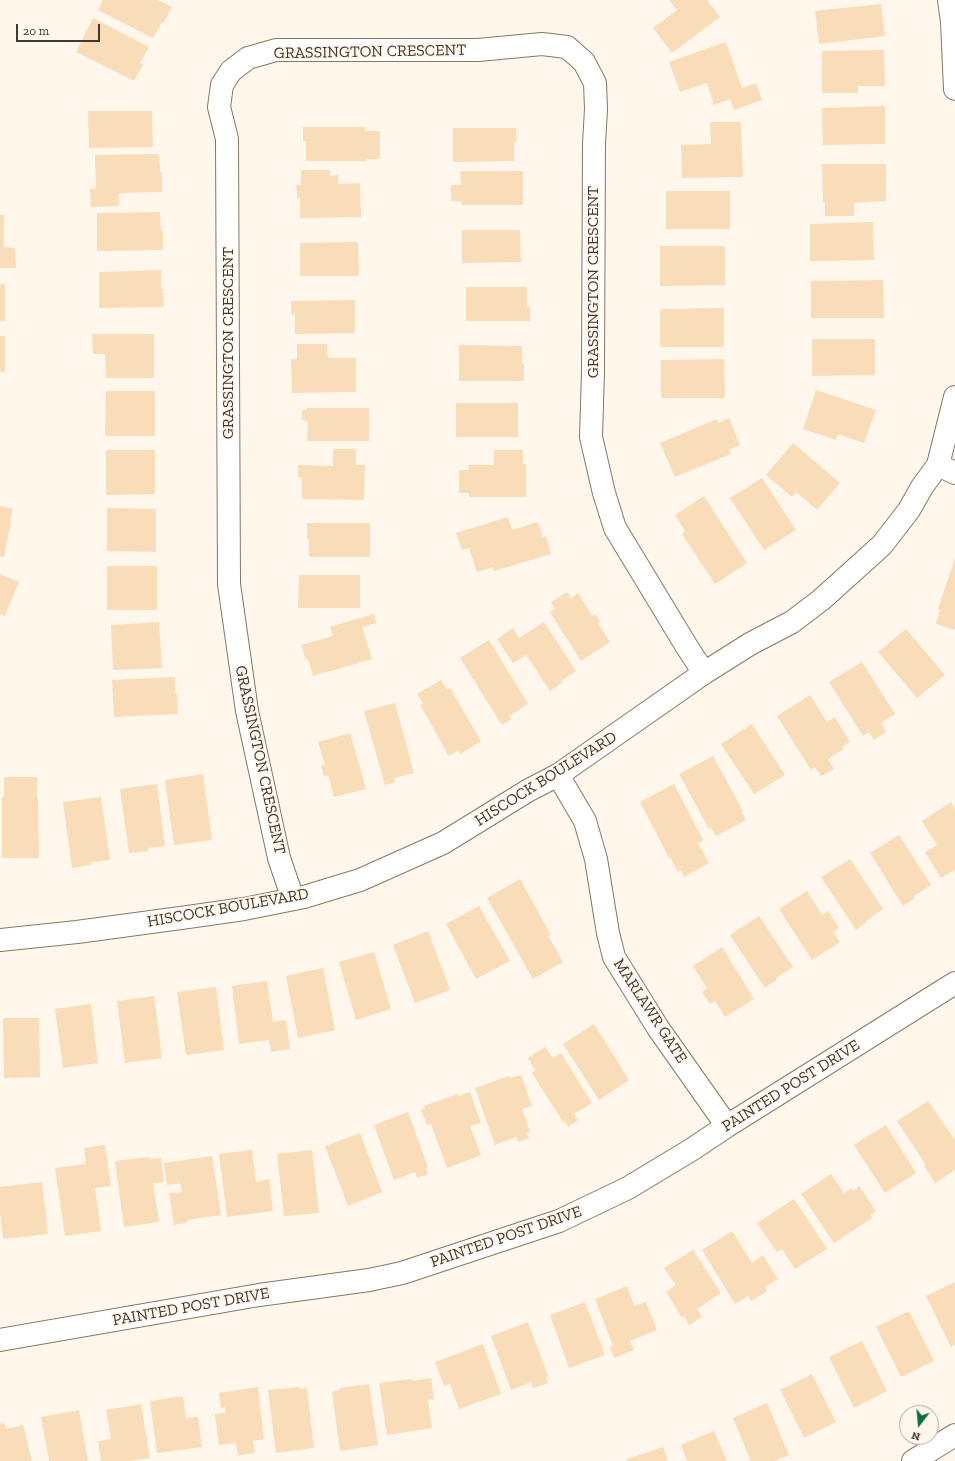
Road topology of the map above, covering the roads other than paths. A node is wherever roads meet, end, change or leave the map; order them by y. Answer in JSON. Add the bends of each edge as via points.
{"nodes":[{"id":1,"x":949,"y":0,"type":"edge"},
{"id":2,"x":955,"y":89,"type":"edge"},
{"id":3,"x":955,"y":397,"type":"edge"},
{"id":4,"x":946,"y":469,"type":"edge"},
{"id":5,"x":704,"y":673,"type":"junction"},
{"id":6,"x":558,"y":775,"type":"junction"},
{"id":7,"x":293,"y":899,"type":"junction"},
{"id":8,"x":0,"y":940,"type":"edge"},
{"id":9,"x":955,"y":983,"type":"edge"},
{"id":10,"x":727,"y":1126,"type":"junction"},
{"id":11,"x":0,"y":1340,"type":"edge"},
{"id":12,"x":955,"y":1435,"type":"edge"},
{"id":13,"x":913,"y":1461,"type":"edge"}],
"edges":[{"from":1,"to":2,"type":"street"},
{"from":3,"to":4,"type":"street","name":"HISCOCK BOULEVARD"},
{"from":4,"to":5,"type":"street","name":"HISCOCK BOULEVARD","via":[[922,487],[909,510],[882,544],[821,600],[792,622],[750,644]]},
{"from":5,"to":6,"type":"street","name":"HISCOCK BOULEVARD"},
{"from":5,"to":7,"type":"street","name":"GRASSINGTON CRESCENT","via":[[615,528],[591,437],[596,83],[584,62],[567,47],[542,44],[478,50],[276,50],[248,58],[230,70],[222,85],[220,107],[227,139],[229,584],[247,712],[280,858]]},
{"from":6,"to":7,"type":"street","name":"HISCOCK BOULEVARD","via":[[443,843],[360,880]]},
{"from":6,"to":10,"type":"street","name":"MARLAWR GATE","via":[[585,821],[596,859],[614,957],[658,1028]]},
{"from":7,"to":8,"type":"street","name":"HISCOCK BOULEVARD","via":[[188,917]]},
{"from":9,"to":10,"type":"street","name":"PAINTED POST DRIVE"},
{"from":10,"to":11,"type":"street","name":"PAINTED POST DRIVE","via":[[628,1188],[559,1221],[402,1273]]},
{"from":12,"to":13,"type":"street"}]}
